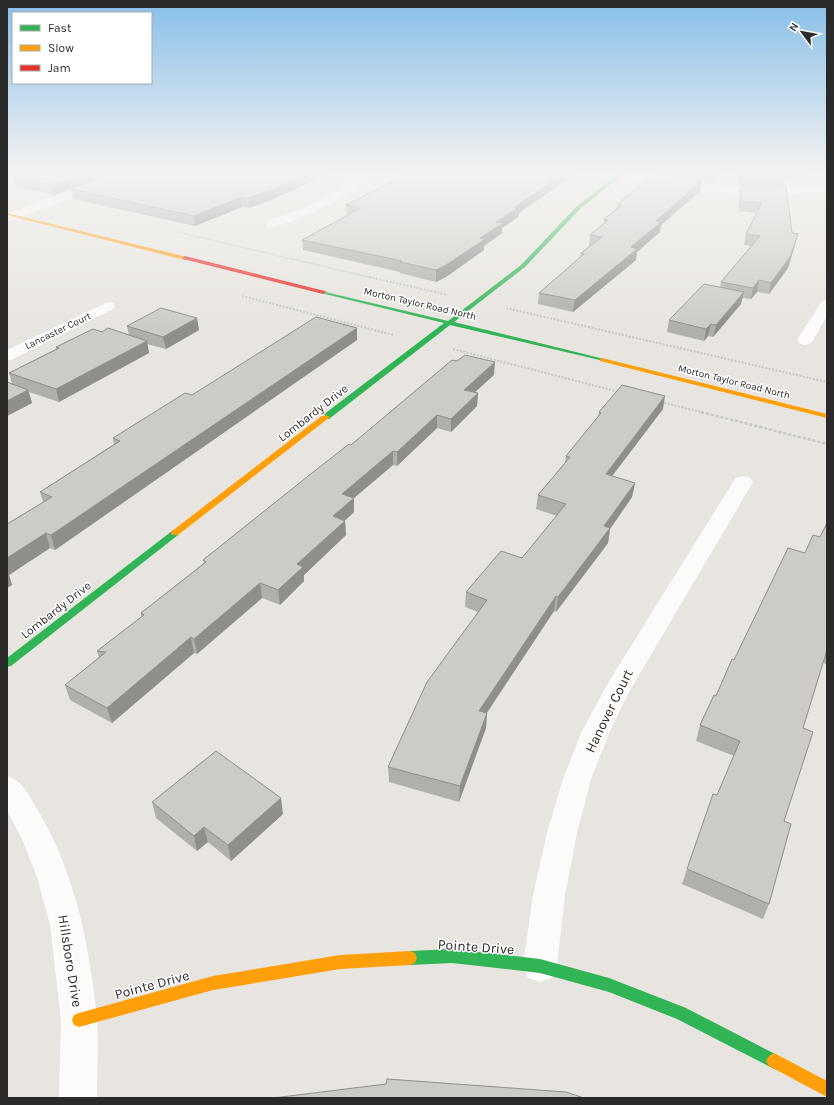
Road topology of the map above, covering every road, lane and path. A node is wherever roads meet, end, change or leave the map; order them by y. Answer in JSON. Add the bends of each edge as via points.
{"nodes":[{"id":1,"x":41,"y":224,"type":"edge"},
{"id":2,"x":563,"y":224,"type":"edge"},
{"id":3,"x":171,"y":231,"type":"dead end"},
{"id":4,"x":454,"y":296,"type":"dead end"},
{"id":5,"x":827,"y":304,"type":"edge"},
{"id":6,"x":108,"y":306,"type":"dead end"},
{"id":7,"x":502,"y":308,"type":"dead end"},
{"id":8,"x":450,"y":322,"type":"junction"},
{"id":9,"x":805,"y":340,"type":"dead end"},
{"id":10,"x":451,"y":349,"type":"dead end"},
{"id":11,"x":7,"y":356,"type":"edge"},
{"id":12,"x":827,"y":382,"type":"edge"},
{"id":13,"x":626,"y":393,"type":"edge"},
{"id":14,"x":657,"y":401,"type":"edge"},
{"id":15,"x":827,"y":416,"type":"edge"},
{"id":16,"x":827,"y":444,"type":"edge"},
{"id":17,"x":743,"y":482,"type":"dead end"},
{"id":18,"x":7,"y":663,"type":"edge"},
{"id":19,"x":7,"y":788,"type":"edge"},
{"id":20,"x":540,"y":966,"type":"junction"},
{"id":21,"x":79,"y":1020,"type":"junction"},
{"id":22,"x":827,"y":1089,"type":"edge"},
{"id":23,"x":78,"y":1098,"type":"edge"}],
"edges":[{"from":1,"to":8,"type":"street","name":"Morton Taylor Road North"},
{"from":2,"to":8,"type":"street","name":"Lombardy Drive","via":[[523,266]]},
{"from":3,"to":4,"type":"path"},
{"from":5,"to":9,"type":"street"},
{"from":6,"to":11,"type":"street","name":"Lancaster Court"},
{"from":7,"to":12,"type":"path"},
{"from":8,"to":15,"type":"street","name":"Morton Taylor Road North"},
{"from":8,"to":18,"type":"street","name":"Lombardy Drive"},
{"from":10,"to":13,"type":"path"},
{"from":14,"to":16,"type":"path"},
{"from":17,"to":20,"type":"street","name":"Hanover Court","via":[[617,690],[596,731],[562,833],[549,895]]},
{"from":19,"to":21,"type":"street","name":"Hillsboro Drive","via":[[36,835],[53,877],[67,925]]},
{"from":20,"to":21,"type":"street","name":"Pointe Drive","via":[[452,956],[340,962],[213,983]]},
{"from":20,"to":22,"type":"street","name":"Pointe Drive","via":[[609,984],[681,1013]]},
{"from":21,"to":23,"type":"street","name":"Hillsboro Drive"}]}
